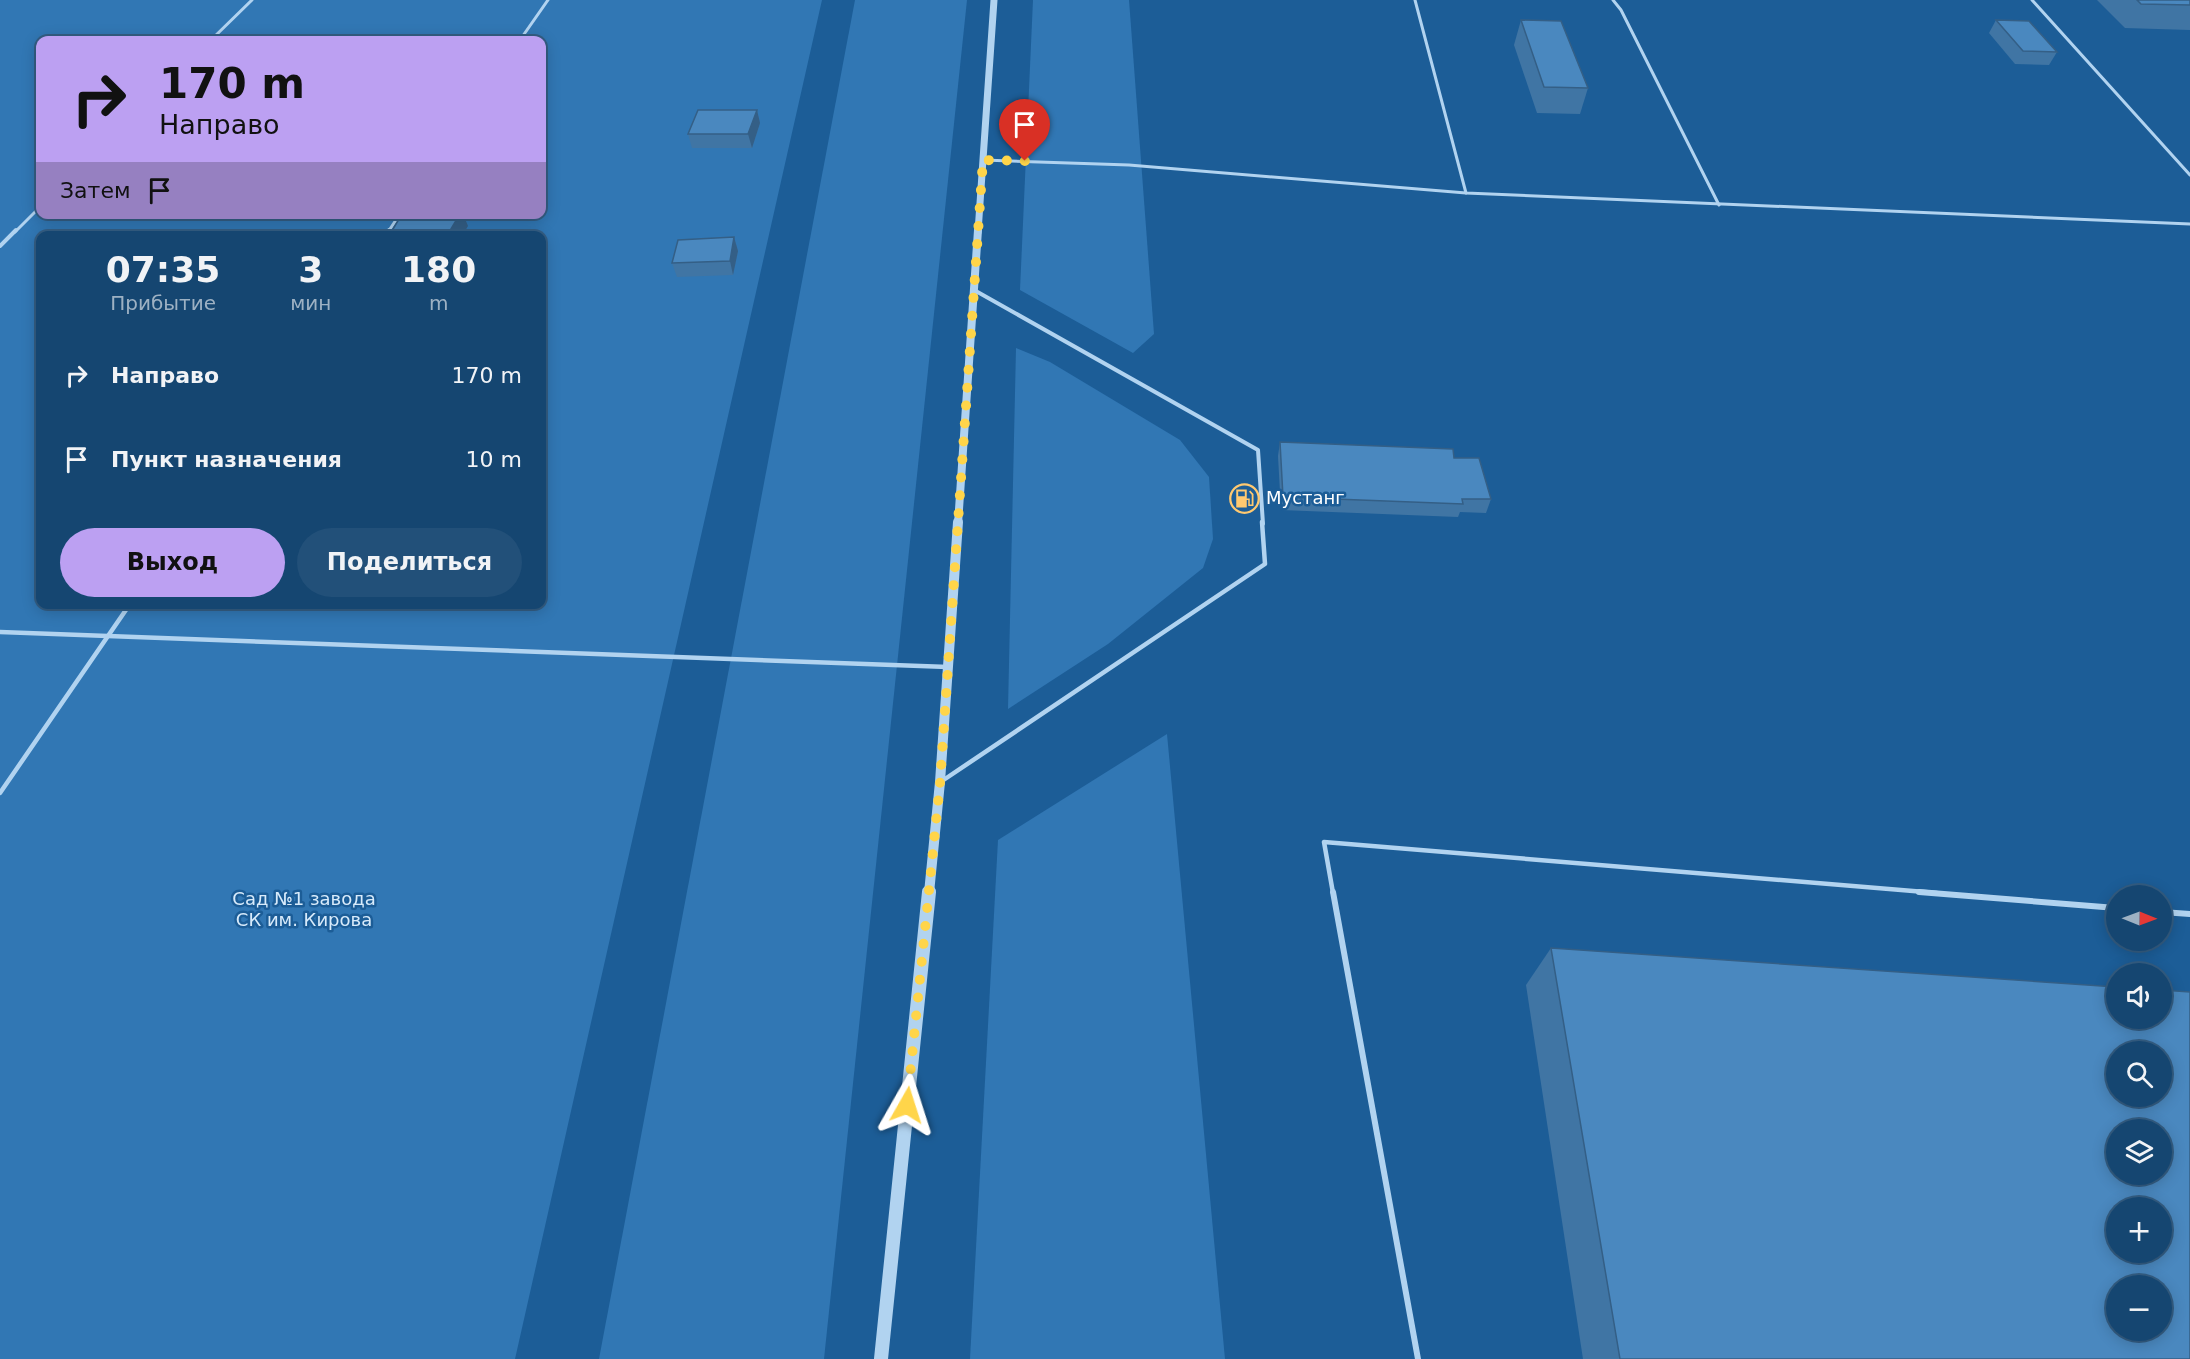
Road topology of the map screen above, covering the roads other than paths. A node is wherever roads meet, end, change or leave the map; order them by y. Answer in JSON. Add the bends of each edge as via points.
{"nodes":[{"id":1,"x":252,"y":0,"type":"edge"},
{"id":2,"x":548,"y":0,"type":"edge"},
{"id":3,"x":994,"y":0,"type":"edge"},
{"id":4,"x":1416,"y":0,"type":"edge"},
{"id":5,"x":1613,"y":0,"type":"edge"},
{"id":6,"x":2032,"y":0,"type":"edge"},
{"id":7,"x":215,"y":36,"type":"edge"},
{"id":8,"x":523,"y":36,"type":"edge"},
{"id":9,"x":983,"y":160,"type":"junction"},
{"id":10,"x":2190,"y":175,"type":"edge"},
{"id":11,"x":1466,"y":193,"type":"junction"},
{"id":12,"x":1719,"y":205,"type":"junction"},
{"id":13,"x":36,"y":211,"type":"edge"},
{"id":14,"x":2190,"y":224,"type":"edge"},
{"id":15,"x":0,"y":246,"type":"edge"},
{"id":16,"x":974,"y":290,"type":"junction"},
{"id":17,"x":127,"y":609,"type":"edge"},
{"id":18,"x":0,"y":632,"type":"edge"},
{"id":19,"x":109,"y":636,"type":"junction"},
{"id":20,"x":948,"y":667,"type":"junction"},
{"id":21,"x":940,"y":783,"type":"junction"},
{"id":22,"x":0,"y":793,"type":"edge"},
{"id":23,"x":2106,"y":907,"type":"edge"},
{"id":24,"x":2172,"y":913,"type":"edge"},
{"id":25,"x":2190,"y":914,"type":"edge"},
{"id":26,"x":881,"y":1359,"type":"edge"},
{"id":27,"x":1418,"y":1359,"type":"edge"}],
"edges":[{"from":1,"to":7,"type":"lane"},
{"from":2,"to":8,"type":"lane"},
{"from":3,"to":9,"type":"street"},
{"from":4,"to":11,"type":"lane"},
{"from":5,"to":12,"type":"lane"},
{"from":6,"to":10,"type":"lane"},
{"from":9,"to":11,"type":"lane","via":[[1129,165]]},
{"from":9,"to":16,"type":"street"},
{"from":11,"to":12,"type":"lane"},
{"from":12,"to":14,"type":"lane"},
{"from":13,"to":15,"type":"lane"},
{"from":16,"to":20,"type":"street"},
{"from":16,"to":21,"type":"lane","via":[[1258,450],[1265,564]]},
{"from":17,"to":19,"type":"lane"},
{"from":18,"to":19,"type":"lane"},
{"from":19,"to":20,"type":"lane"},
{"from":19,"to":22,"type":"lane"},
{"from":20,"to":21,"type":"street"},
{"from":21,"to":26,"type":"street"},
{"from":23,"to":27,"type":"lane","via":[[1324,842]]},
{"from":24,"to":25,"type":"lane"}]}
